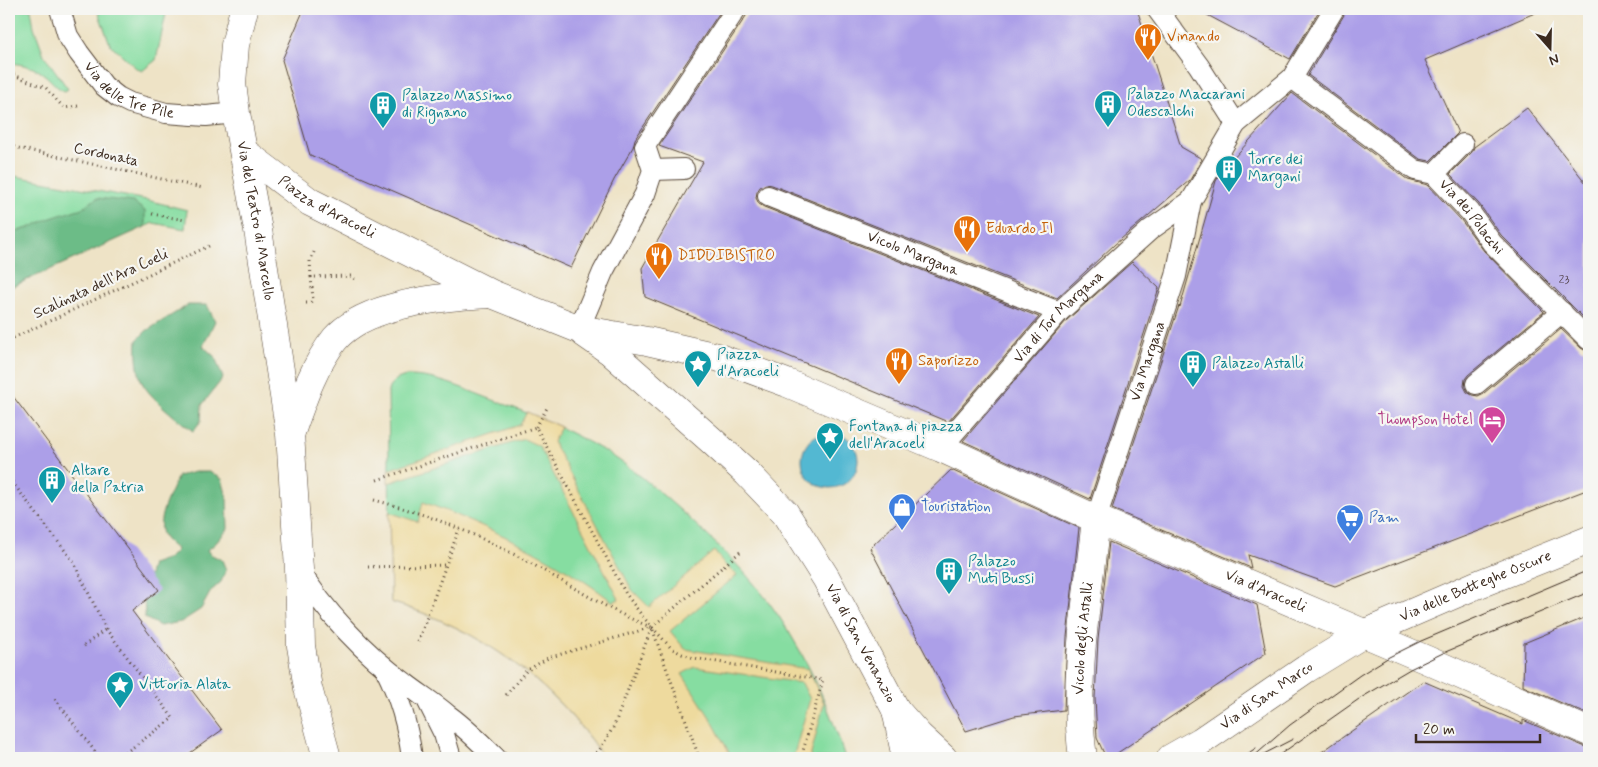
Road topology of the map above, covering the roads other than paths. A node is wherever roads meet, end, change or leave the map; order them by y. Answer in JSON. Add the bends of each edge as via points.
{"nodes":[{"id":1,"x":60,"y":9,"type":"edge"},
{"id":2,"x":244,"y":9,"type":"edge"},
{"id":3,"x":736,"y":9,"type":"edge"},
{"id":4,"x":1158,"y":9,"type":"edge"},
{"id":5,"x":1334,"y":9,"type":"edge"},
{"id":6,"x":1292,"y":78,"type":"junction"},
{"id":7,"x":236,"y":113,"type":"junction"},
{"id":8,"x":1236,"y":124,"type":"junction"},
{"id":9,"x":1463,"y":144,"type":"dead end"},
{"id":10,"x":244,"y":152,"type":"junction"},
{"id":11,"x":684,"y":169,"type":"dead end"},
{"id":12,"x":653,"y":170,"type":"junction"},
{"id":13,"x":1434,"y":174,"type":"junction"},
{"id":14,"x":768,"y":196,"type":"dead end"},
{"id":15,"x":1192,"y":202,"type":"junction"},
{"id":16,"x":492,"y":294,"type":"junction"},
{"id":17,"x":1059,"y":312,"type":"junction"},
{"id":18,"x":1562,"y":312,"type":"junction"},
{"id":19,"x":579,"y":329,"type":"junction"},
{"id":20,"x":1589,"y":340,"type":"edge"},
{"id":21,"x":1476,"y":384,"type":"dead end"},
{"id":22,"x":290,"y":434,"type":"junction"},
{"id":23,"x":941,"y":448,"type":"junction"},
{"id":24,"x":1096,"y":518,"type":"junction"},
{"id":25,"x":1589,"y":540,"type":"edge"},
{"id":26,"x":299,"y":569,"type":"junction"},
{"id":27,"x":826,"y":578,"type":"joint"},
{"id":28,"x":1363,"y":634,"type":"junction"},
{"id":29,"x":384,"y":666,"type":"junction"},
{"id":30,"x":426,"y":698,"type":"junction"},
{"id":31,"x":896,"y":710,"type":"junction"},
{"id":32,"x":1589,"y":732,"type":"edge"},
{"id":33,"x":472,"y":734,"type":"junction"},
{"id":34,"x":326,"y":758,"type":"edge"},
{"id":35,"x":412,"y":758,"type":"edge"},
{"id":36,"x":451,"y":758,"type":"edge"},
{"id":37,"x":481,"y":758,"type":"edge"},
{"id":38,"x":496,"y":758,"type":"edge"},
{"id":39,"x":906,"y":758,"type":"edge"},
{"id":40,"x":943,"y":758,"type":"edge"},
{"id":41,"x":1082,"y":758,"type":"edge"},
{"id":42,"x":1171,"y":758,"type":"edge"}],
"edges":[{"from":1,"to":7,"type":"lane","name":"Via delle Tre Pile","via":[[68,36],[79,53],[104,86],[118,97],[166,113],[206,116]]},
{"from":2,"to":7,"type":"street","name":"Via del Teatro di Marcello","via":[[233,61]]},
{"from":3,"to":12,"type":"lane","via":[[645,146]]},
{"from":4,"to":8,"type":"lane"},
{"from":5,"to":6,"type":"lane"},
{"from":6,"to":8,"type":"lane"},
{"from":6,"to":13,"type":"lane","name":"Via dei Polacchi","via":[[1414,170]]},
{"from":7,"to":10,"type":"street","name":"Via del Teatro di Marcello"},
{"from":8,"to":15,"type":"lane"},
{"from":9,"to":13,"type":"lane"},
{"from":10,"to":16,"type":"street","name":"Piazza d'Aracoeli","via":[[310,202]]},
{"from":10,"to":22,"type":"street","name":"Via del Teatro di Marcello"},
{"from":11,"to":12,"type":"lane"},
{"from":12,"to":19,"type":"lane","via":[[645,194],[603,272]]},
{"from":13,"to":18,"type":"lane","name":"Via dei Polacchi","via":[[1470,212],[1492,242]]},
{"from":14,"to":17,"type":"lane","name":"Vicolo Margana"},
{"from":15,"to":17,"type":"lane","name":"Via di Tor Margana","via":[[1150,230]]},
{"from":15,"to":24,"type":"lane","name":"Via Margana","via":[[1176,276]]},
{"from":16,"to":19,"type":"street","name":"Piazza d'Aracoeli"},
{"from":16,"to":22,"type":"street","name":"Via del Teatro di Marcello","via":[[462,295],[402,305],[373,314],[352,326],[336,338],[322,359]]},
{"from":17,"to":23,"type":"lane","name":"Via di Tor Margana"},
{"from":18,"to":20,"type":"lane","name":"Via dei Polacchi"},
{"from":18,"to":21,"type":"lane"},
{"from":19,"to":23,"type":"street","name":"Piazza d'Aracoeli","via":[[717,357]]},
{"from":19,"to":27,"type":"street","name":"Piazza d'Aracoeli","via":[[610,351],[747,474],[785,513]]},
{"from":22,"to":26,"type":"street","name":"Via del Teatro di Marcello"},
{"from":23,"to":24,"type":"street","name":"Via d'Aracoeli"},
{"from":24,"to":28,"type":"street","name":"Via d'Aracoeli"},
{"from":24,"to":41,"type":"street","name":"Vicolo degli Astalli","via":[[1081,667]]},
{"from":25,"to":28,"type":"street","name":"Via delle Botteghe Oscure"},
{"from":26,"to":29,"type":"lane","via":[[326,606]]},
{"from":26,"to":34,"type":"street","name":"Via del Teatro di Marcello","via":[[300,646]]},
{"from":27,"to":31,"type":"street","name":"Via di San Venanzio"},
{"from":28,"to":32,"type":"street","name":"Via d'Aracoeli"},
{"from":28,"to":42,"type":"street","name":"Via di San Marco"},
{"from":29,"to":30,"type":"lane"},
{"from":29,"to":35,"type":"lane","via":[[403,713]]},
{"from":30,"to":33,"type":"lane"},
{"from":30,"to":36,"type":"lane","via":[[444,734]]},
{"from":31,"to":39,"type":"street","name":"Via di San Venanzio"},
{"from":31,"to":40,"type":"street","name":"Via di San Venanzio"},
{"from":33,"to":37,"type":"lane"},
{"from":33,"to":38,"type":"lane"}]}
